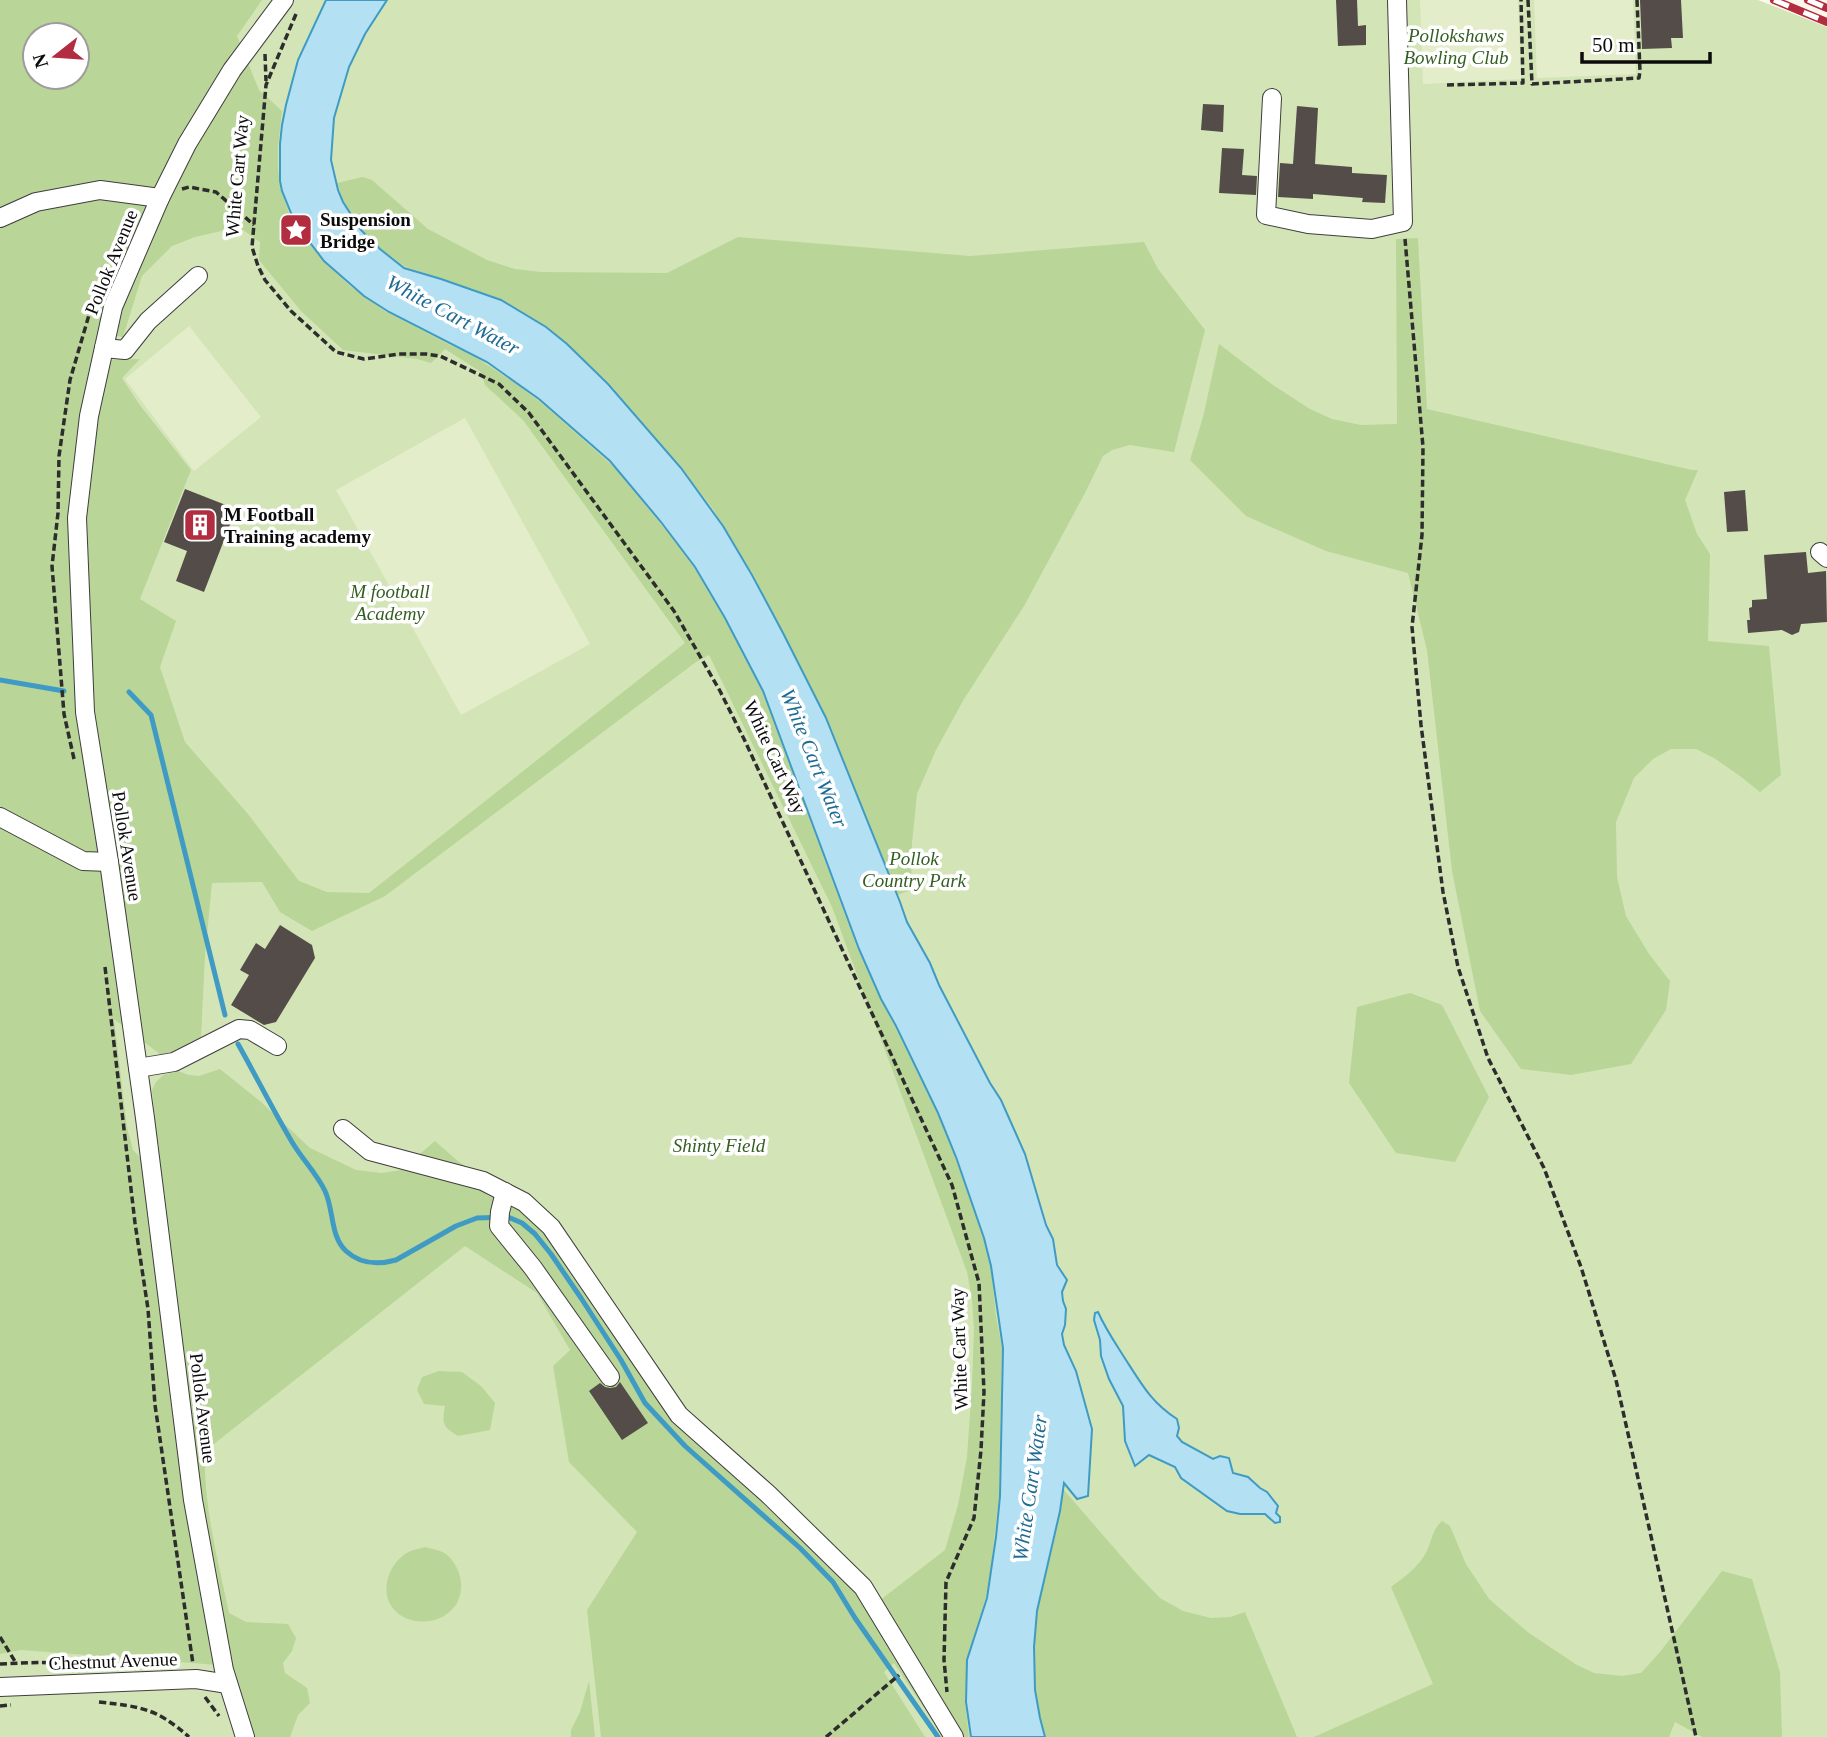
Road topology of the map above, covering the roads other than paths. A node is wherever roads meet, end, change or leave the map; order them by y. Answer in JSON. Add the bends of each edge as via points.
{"nodes":[{"id":1,"x":1397,"y":0,"type":"edge"},
{"id":2,"x":292,"y":5,"type":"edge"},
{"id":3,"x":1272,"y":98,"type":"dead end"},
{"id":4,"x":160,"y":198,"type":"junction"},
{"id":5,"x":0,"y":218,"type":"edge"},
{"id":6,"x":198,"y":276,"type":"dead end"},
{"id":7,"x":104,"y":348,"type":"junction"},
{"id":8,"x":0,"y":817,"type":"edge"},
{"id":9,"x":109,"y":862,"type":"junction"},
{"id":10,"x":277,"y":1046,"type":"dead end"},
{"id":11,"x":138,"y":1068,"type":"junction"},
{"id":12,"x":343,"y":1129,"type":"dead end"},
{"id":13,"x":505,"y":1192,"type":"junction"},
{"id":14,"x":610,"y":1377,"type":"dead end"},
{"id":15,"x":228,"y":1684,"type":"junction"},
{"id":16,"x":0,"y":1687,"type":"edge"},
{"id":17,"x":952,"y":1733,"type":"edge"},
{"id":18,"x":244,"y":1737,"type":"edge"}],
"edges":[{"from":1,"to":3,"type":"street","via":[[1403,222],[1372,229],[1266,215]]},
{"from":2,"to":4,"type":"street","name":"Pollok Avenue","via":[[257,36],[232,70]]},
{"from":4,"to":5,"type":"street","via":[[100,190],[36,202]]},
{"from":4,"to":7,"type":"street","name":"Pollok Avenue","via":[[113,307]]},
{"from":6,"to":7,"type":"street","via":[[148,321],[125,350]]},
{"from":7,"to":9,"type":"street","name":"Pollok Avenue","via":[[89,416],[77,518],[85,712]]},
{"from":8,"to":9,"type":"street","via":[[83,861]]},
{"from":9,"to":11,"type":"street","name":"Pollok Avenue"},
{"from":10,"to":11,"type":"street","via":[[250,1030],[239,1029],[174,1062]]},
{"from":11,"to":15,"type":"street","name":"Pollok Avenue","via":[[193,1500]]},
{"from":12,"to":13,"type":"street","via":[[370,1151],[470,1176]]},
{"from":13,"to":14,"type":"street","via":[[499,1226]]},
{"from":13,"to":17,"type":"street","via":[[524,1202],[551,1227],[679,1415],[863,1587]]},
{"from":15,"to":16,"type":"street","name":"Chestnut Avenue","via":[[196,1679]]},
{"from":15,"to":18,"type":"street","name":"Pollok Avenue"}]}
